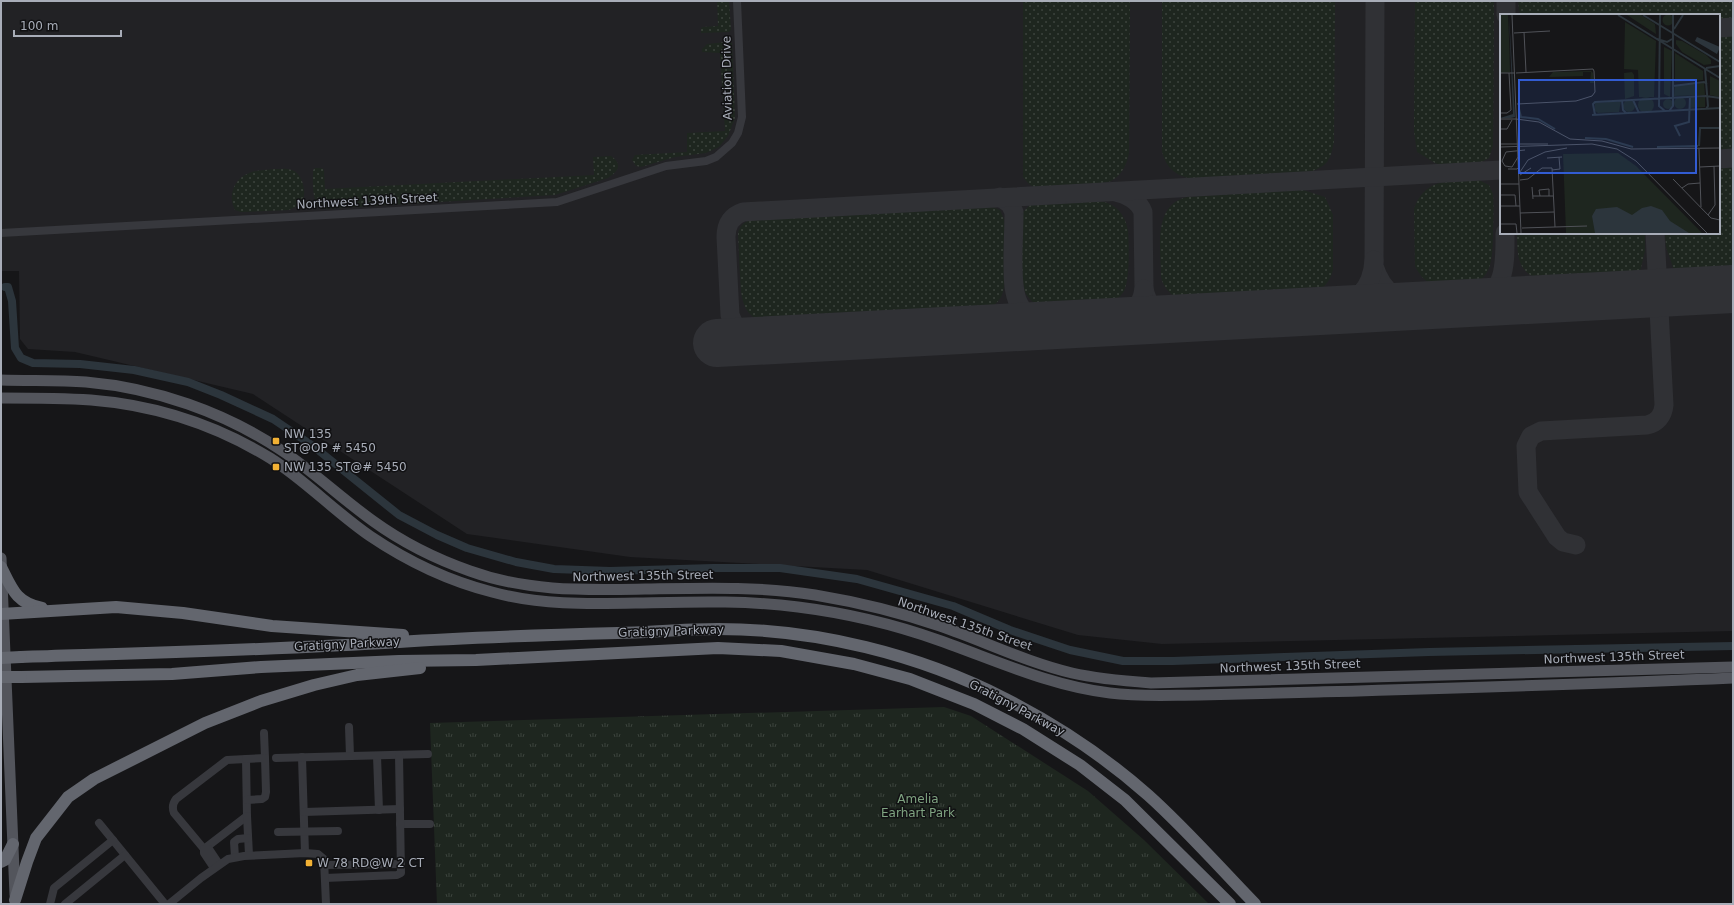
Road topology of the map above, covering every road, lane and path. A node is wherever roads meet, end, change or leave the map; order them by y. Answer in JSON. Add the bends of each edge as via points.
{"nodes":[{"id":1,"x":737,"y":1,"type":"edge"},
{"id":2,"x":725,"y":150,"type":"joint"},
{"id":3,"x":1,"y":232,"type":"edge"},
{"id":4,"x":1,"y":380,"type":"edge"},
{"id":5,"x":1,"y":398,"type":"edge"},
{"id":6,"x":1,"y":558,"type":"edge"},
{"id":7,"x":1,"y":568,"type":"edge"},
{"id":8,"x":51,"y":610,"type":"junction"},
{"id":9,"x":2,"y":614,"type":"edge"},
{"id":10,"x":446,"y":638,"type":"junction"},
{"id":11,"x":1,"y":658,"type":"edge"},
{"id":12,"x":476,"y":660,"type":"junction"},
{"id":13,"x":1733,"y":667,"type":"edge"},
{"id":14,"x":1,"y":677,"type":"edge"},
{"id":15,"x":1322,"y":678,"type":"junction"},
{"id":16,"x":1733,"y":678,"type":"edge"},
{"id":17,"x":21,"y":681,"type":"junction"},
{"id":18,"x":1,"y":685,"type":"edge"},
{"id":19,"x":1322,"y":692,"type":"junction"},
{"id":20,"x":349,"y":727,"type":"dead end"},
{"id":21,"x":264,"y":733,"type":"dead end"},
{"id":22,"x":428,"y":754,"type":"dead end"},
{"id":23,"x":399,"y":755,"type":"junction"},
{"id":24,"x":350,"y":756,"type":"junction"},
{"id":25,"x":377,"y":756,"type":"junction"},
{"id":26,"x":302,"y":757,"type":"junction"},
{"id":27,"x":265,"y":758,"type":"junction"},
{"id":28,"x":276,"y":758,"type":"dead end"},
{"id":29,"x":246,"y":759,"type":"junction"},
{"id":30,"x":247,"y":800,"type":"junction"},
{"id":31,"x":400,"y":809,"type":"junction"},
{"id":32,"x":379,"y":810,"type":"junction"},
{"id":33,"x":304,"y":812,"type":"junction"},
{"id":34,"x":247,"y":816,"type":"junction"},
{"id":35,"x":99,"y":823,"type":"dead end"},
{"id":36,"x":400,"y":824,"type":"junction"},
{"id":37,"x":430,"y":824,"type":"dead end"},
{"id":38,"x":338,"y":831,"type":"dead end"},
{"id":39,"x":278,"y":832,"type":"dead end"},
{"id":40,"x":305,"y":832,"type":"junction"},
{"id":41,"x":248,"y":838,"type":"junction"},
{"id":42,"x":113,"y":840,"type":"junction"},
{"id":43,"x":13,"y":844,"type":"junction"},
{"id":44,"x":204,"y":849,"type":"junction"},
{"id":45,"x":305,"y":853,"type":"junction"},
{"id":46,"x":125,"y":855,"type":"junction"},
{"id":47,"x":249,"y":855,"type":"junction"},
{"id":48,"x":234,"y":857,"type":"junction"},
{"id":49,"x":1,"y":862,"type":"edge"},
{"id":50,"x":401,"y":864,"type":"junction"},
{"id":51,"x":218,"y":865,"type":"junction"},
{"id":52,"x":325,"y":865,"type":"junction"},
{"id":53,"x":344,"y":865,"type":"junction"},
{"id":54,"x":325,"y":878,"type":"junction"},
{"id":55,"x":344,"y":878,"type":"junction"},
{"id":56,"x":15,"y":902,"type":"edge"},
{"id":57,"x":50,"y":904,"type":"edge"},
{"id":58,"x":66,"y":904,"type":"edge"},
{"id":59,"x":164,"y":904,"type":"edge"},
{"id":60,"x":169,"y":904,"type":"edge"},
{"id":61,"x":326,"y":904,"type":"edge"},
{"id":62,"x":1230,"y":904,"type":"edge"},
{"id":63,"x":1255,"y":904,"type":"edge"}],
"edges":[{"from":1,"to":2,"type":"street","name":"Aviation Drive","via":[[742,117],[735,138]]},
{"from":2,"to":3,"type":"street","name":"Northwest 139th Street","via":[[706,161],[666,166],[557,202]]},
{"from":4,"to":15,"type":"main road","name":"Northwest 135th Street","via":[[87,382],[134,389],[200,408],[281,450],[374,522],[405,542],[437,558],[498,580],[568,590],[720,587],[816,595],[902,614],[1033,661],[1096,678],[1150,683]]},
{"from":5,"to":19,"type":"main road","name":"Northwest 135th Street","via":[[89,400],[132,405],[201,424],[274,461],[369,535],[400,554],[464,584],[493,593],[574,604],[750,602],[815,609],[897,626],[1052,681],[1115,694],[1149,696]]},
{"from":6,"to":7,"type":"main road"},
{"from":7,"to":8,"type":"highway","via":[[19,599],[32,606]]},
{"from":7,"to":9,"type":"main road"},
{"from":8,"to":9,"type":"highway"},
{"from":8,"to":10,"type":"highway","via":[[116,607],[183,613],[280,627]]},
{"from":9,"to":43,"type":"main road"},
{"from":10,"to":11,"type":"highway","name":"Gratigny Parkway","bridge":true},
{"from":10,"to":63,"type":"highway","name":"Gratigny Parkway","via":[[719,629],[782,633],[839,641],[904,657],[1004,698],[1062,730],[1107,761],[1149,796]]},
{"from":12,"to":17,"type":"highway","name":"Gratigny Parkway","via":[[261,667]]},
{"from":12,"to":56,"type":"highway","via":[[357,675],[261,700],[205,724],[94,779],[68,797],[36,838]]},
{"from":12,"to":62,"type":"highway","name":"Gratigny Parkway","via":[[704,649],[781,651],[854,664],[910,679],[974,704],[1023,729],[1080,765],[1125,800]]},
{"from":13,"to":15,"type":"main road","name":"Northwest 135th Street"},
{"from":14,"to":17,"type":"highway","name":"Gratigny Parkway","bridge":true},
{"from":15,"to":19,"type":"main road"},
{"from":16,"to":19,"type":"main road","name":"Northwest 135th Street"},
{"from":17,"to":18,"type":"highway"},
{"from":20,"to":24,"type":"street"},
{"from":21,"to":27,"type":"street"},
{"from":22,"to":23,"type":"street"},
{"from":23,"to":25,"type":"street"},
{"from":23,"to":31,"type":"street"},
{"from":24,"to":25,"type":"street"},
{"from":24,"to":26,"type":"street"},
{"from":25,"to":32,"type":"street"},
{"from":26,"to":28,"type":"street"},
{"from":26,"to":33,"type":"street"},
{"from":27,"to":29,"type":"street"},
{"from":27,"to":30,"type":"street","via":[[265,797]]},
{"from":29,"to":30,"type":"street"},
{"from":29,"to":44,"type":"street","via":[[227,760],[174,803],[174,813]]},
{"from":30,"to":34,"type":"street"},
{"from":31,"to":32,"type":"street"},
{"from":31,"to":36,"type":"street"},
{"from":32,"to":33,"type":"street"},
{"from":33,"to":40,"type":"street"},
{"from":34,"to":41,"type":"street"},
{"from":34,"to":44,"type":"street"},
{"from":35,"to":42,"type":"street"},
{"from":36,"to":37,"type":"street"},
{"from":36,"to":50,"type":"street"},
{"from":38,"to":40,"type":"street"},
{"from":39,"to":40,"type":"street"},
{"from":40,"to":45,"type":"street"},
{"from":41,"to":47,"type":"street"},
{"from":41,"to":48,"type":"street","via":[[234,842]]},
{"from":42,"to":46,"type":"street"},
{"from":42,"to":57,"type":"street","via":[[54,888]]},
{"from":43,"to":49,"type":"highway","via":[[5,860]]},
{"from":43,"to":56,"type":"main road"},
{"from":44,"to":51,"type":"street","via":[[204,853]]},
{"from":45,"to":47,"type":"street"},
{"from":45,"to":52,"type":"street","via":[[322,857]]},
{"from":46,"to":58,"type":"street"},
{"from":46,"to":59,"type":"street"},
{"from":47,"to":48,"type":"street"},
{"from":48,"to":51,"type":"street"},
{"from":50,"to":53,"type":"street"},
{"from":50,"to":55,"type":"street","via":[[401,872],[397,875]]},
{"from":51,"to":60,"type":"street"},
{"from":52,"to":53,"type":"street"},
{"from":52,"to":54,"type":"street"},
{"from":53,"to":55,"type":"street"},
{"from":54,"to":55,"type":"street"},
{"from":54,"to":61,"type":"street"}]}
